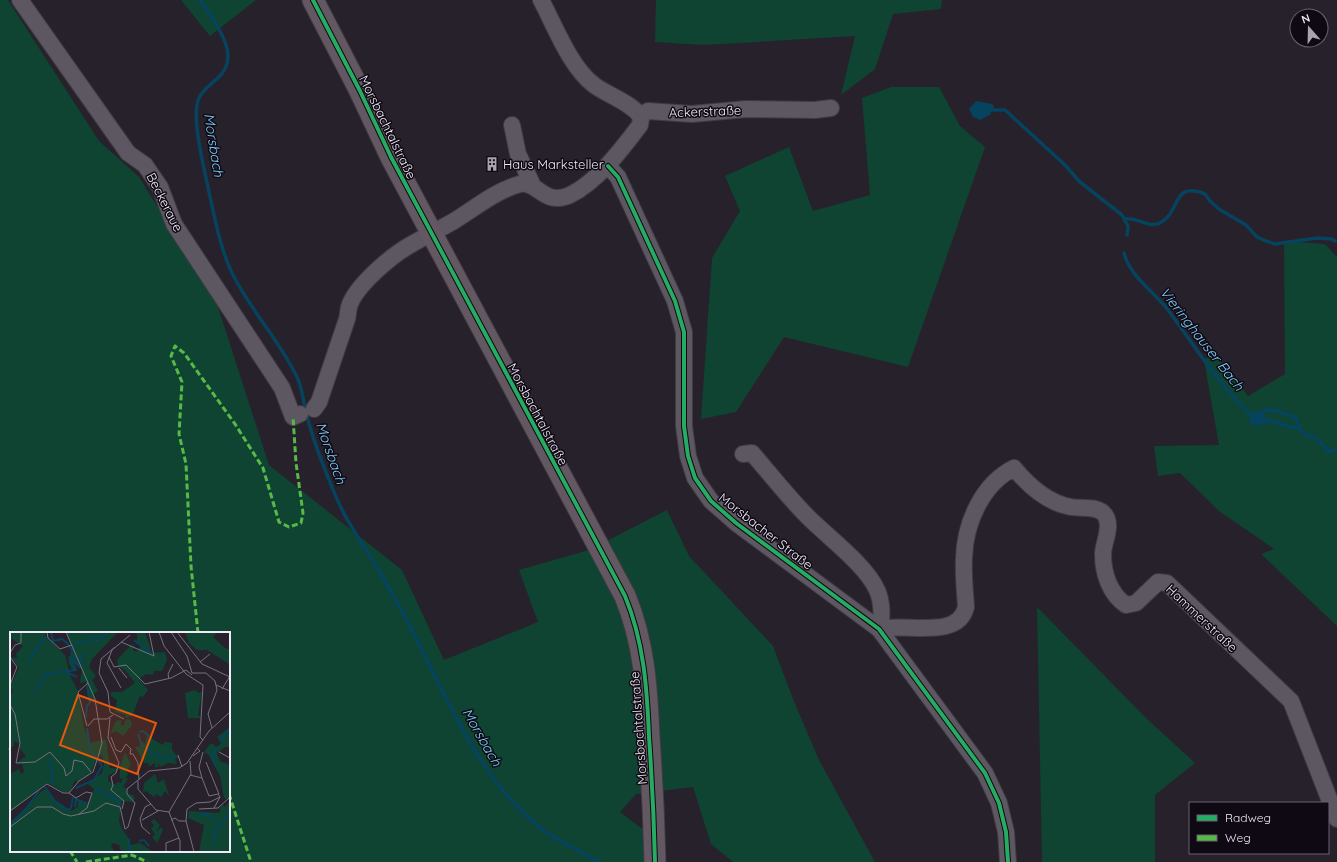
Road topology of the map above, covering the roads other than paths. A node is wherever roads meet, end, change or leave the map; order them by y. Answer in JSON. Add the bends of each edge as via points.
{"nodes":[{"id":1,"x":20,"y":0,"type":"edge"},
{"id":2,"x":313,"y":0,"type":"edge"},
{"id":3,"x":541,"y":0,"type":"edge"},
{"id":4,"x":832,"y":108,"type":"dead end"},
{"id":5,"x":640,"y":116,"type":"junction"},
{"id":6,"x":512,"y":125,"type":"dead end"},
{"id":7,"x":608,"y":166,"type":"junction"},
{"id":8,"x":533,"y":186,"type":"junction"},
{"id":9,"x":432,"y":233,"type":"junction"},
{"id":10,"x":743,"y":454,"type":"dead end"},
{"id":11,"x":879,"y":629,"type":"junction"},
{"id":12,"x":1337,"y":819,"type":"edge"},
{"id":13,"x":655,"y":862,"type":"edge"},
{"id":14,"x":1008,"y":862,"type":"edge"}],
"edges":[{"from":1,"to":9,"type":"street","name":"Beckeraue","via":[[128,153],[145,165],[160,187],[174,224],[282,388],[302,413],[319,402],[349,307],[356,294],[395,256]]},
{"from":2,"to":9,"type":"main road","name":"Morsbachtalstraße"},
{"from":3,"to":5,"type":"street","via":[[587,80],[636,110]]},
{"from":4,"to":5,"type":"street","name":"Ackerstraße","via":[[746,109],[692,114],[648,111]]},
{"from":5,"to":7,"type":"street","via":[[640,125]]},
{"from":6,"to":8,"type":"street","via":[[518,154]]},
{"from":7,"to":8,"type":"street","via":[[575,192],[561,198],[546,196]]},
{"from":7,"to":11,"type":"street","name":"Morsbacher Straße","via":[[618,177],[675,301],[684,332],[684,426],[691,469],[700,486],[711,502],[736,523]]},
{"from":8,"to":9,"type":"street","via":[[526,183],[517,185]]},
{"from":9,"to":13,"type":"main road","name":"Morsbachtalstraße","via":[[625,596],[632,614],[642,653],[646,683]]},
{"from":10,"to":11,"type":"street","via":[[752,453],[795,504],[867,574],[878,591],[881,603],[882,621]]},
{"from":11,"to":12,"type":"street","name":"Hammerstraße","via":[[890,626],[944,627],[960,620],[966,608],[964,557],[972,517],[991,485],[1002,474],[1014,468],[1056,504],[1097,510],[1105,515],[1108,525],[1103,554],[1109,585],[1116,599],[1126,605],[1136,603],[1158,582],[1167,583],[1291,701]]},
{"from":11,"to":14,"type":"street","name":"Morsbacher Straße","via":[[985,773],[999,803],[1006,832]]}]}
